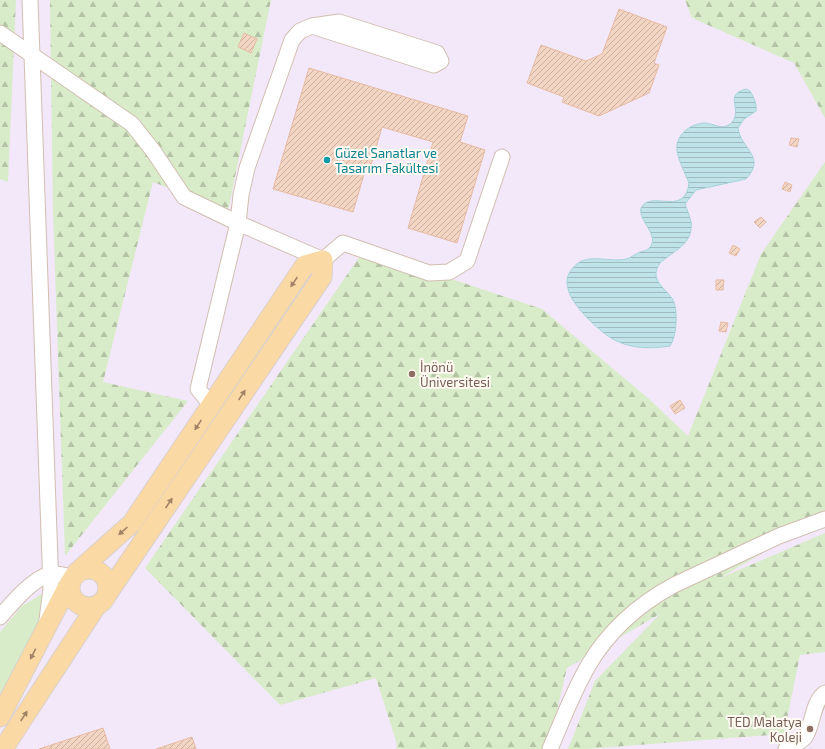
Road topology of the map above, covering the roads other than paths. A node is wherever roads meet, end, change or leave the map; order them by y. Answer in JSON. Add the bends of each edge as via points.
{"nodes":[{"id":1,"x":30,"y":0,"type":"edge"},
{"id":2,"x":312,"y":26,"type":"junction"},
{"id":3,"x":0,"y":33,"type":"edge"},
{"id":4,"x":32,"y":56,"type":"junction"},
{"id":5,"x":502,"y":157,"type":"dead end"},
{"id":6,"x":238,"y":223,"type":"junction"},
{"id":7,"x":323,"y":260,"type":"junction"},
{"id":8,"x":211,"y":405,"type":"junction"},
{"id":9,"x":825,"y":519,"type":"edge"},
{"id":10,"x":51,"y":574,"type":"junction"},
{"id":11,"x":73,"y":578,"type":"junction"},
{"id":12,"x":103,"y":599,"type":"junction"},
{"id":13,"x":0,"y":617,"type":"edge"},
{"id":14,"x":46,"y":629,"type":"junction"},
{"id":15,"x":825,"y":694,"type":"edge"},
{"id":16,"x":0,"y":717,"type":"edge"},
{"id":17,"x":792,"y":748,"type":"edge"},
{"id":18,"x":3,"y":749,"type":"edge"},
{"id":19,"x":550,"y":749,"type":"edge"}],
"edges":[{"from":1,"to":4,"type":"street"},
{"from":2,"to":2,"type":"street","via":[[434,65],[441,61],[437,53],[340,22]]},
{"from":2,"to":6,"type":"street","via":[[300,30],[292,40],[247,168]]},
{"from":3,"to":4,"type":"street"},
{"from":4,"to":6,"type":"street","via":[[132,124],[184,197]]},
{"from":4,"to":10,"type":"street"},
{"from":5,"to":7,"type":"street","via":[[467,261],[450,272],[429,273],[343,243]]},
{"from":6,"to":7,"type":"street"},
{"from":6,"to":8,"type":"street","via":[[198,389]]},
{"from":7,"to":8,"type":"main road","one_way":true,"via":[[305,266]]},
{"from":12,"to":7,"type":"main road","one_way":true,"via":[[322,277]]},
{"from":8,"to":11,"type":"main road","one_way":true,"via":[[132,523]]},
{"from":9,"to":19,"type":"street","via":[[779,536],[674,585],[636,609],[605,641],[588,666]]},
{"from":10,"to":11,"type":"street"},
{"from":10,"to":13,"type":"street","via":[[23,591]]},
{"from":10,"to":14,"type":"street","via":[[52,589]]},
{"from":11,"to":12,"type":"main road","via":[[70,593],[76,602],[86,607]]},
{"from":11,"to":12,"type":"main road","via":[[80,570],[91,568],[102,573],[108,582]]},
{"from":11,"to":14,"type":"main road"},
{"from":18,"to":12,"type":"main road","one_way":true},
{"from":14,"to":16,"type":"main road","one_way":true},
{"from":15,"to":17,"type":"street","via":[[818,702],[805,736]]}]}
